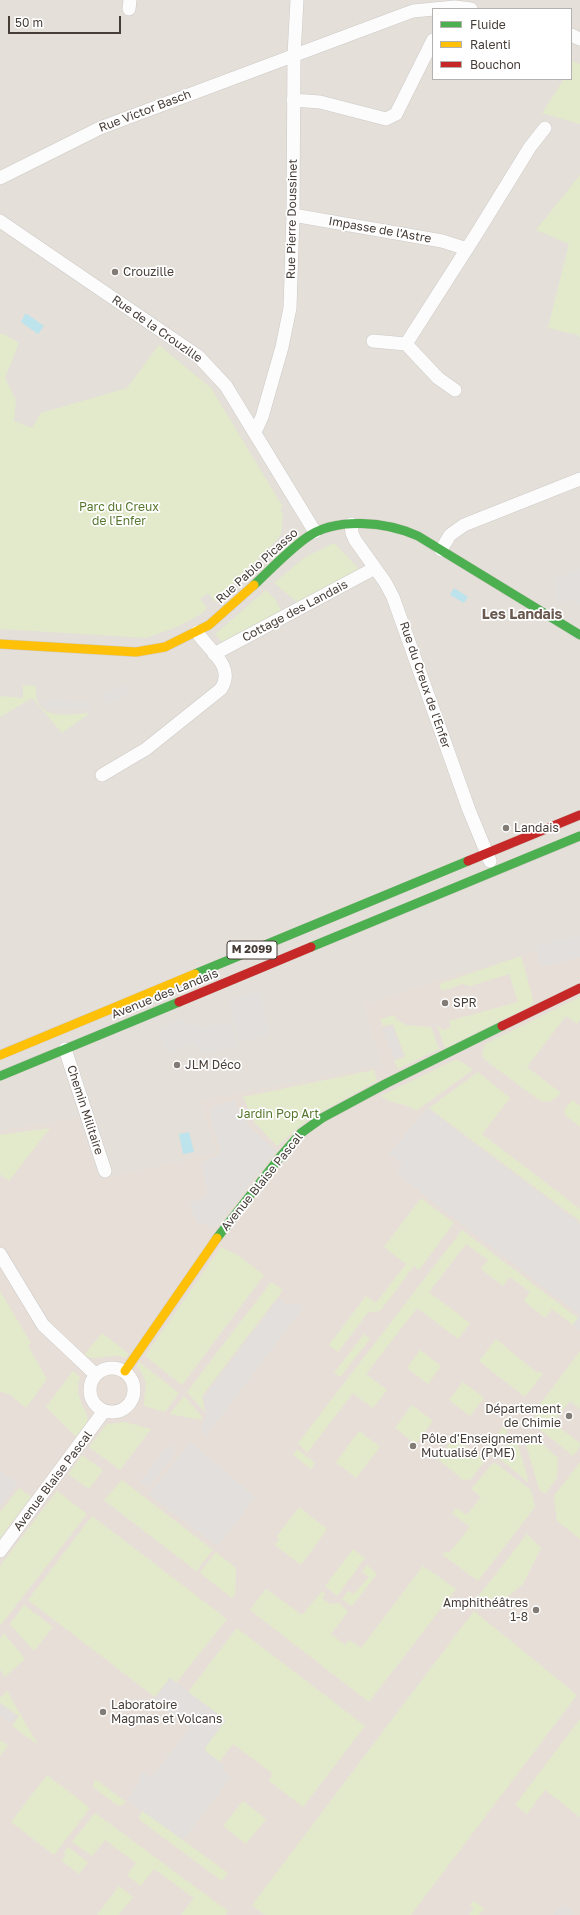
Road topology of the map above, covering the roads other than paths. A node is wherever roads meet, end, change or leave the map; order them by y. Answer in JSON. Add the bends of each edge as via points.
{"nodes":[{"id":1,"x":297,"y":0,"type":"edge"},
{"id":2,"x":457,"y":5,"type":"edge"},
{"id":3,"x":432,"y":8,"type":"edge"},
{"id":4,"x":435,"y":8,"type":"edge"},
{"id":5,"x":468,"y":8,"type":"edge"},
{"id":6,"x":432,"y":42,"type":"edge"},
{"id":7,"x":294,"y":55,"type":"junction"},
{"id":8,"x":293,"y":100,"type":"junction"},
{"id":9,"x":545,"y":128,"type":"dead end"},
{"id":10,"x":0,"y":178,"type":"edge"},
{"id":11,"x":293,"y":215,"type":"junction"},
{"id":12,"x":0,"y":221,"type":"edge"},
{"id":13,"x":467,"y":249,"type":"junction"},
{"id":14,"x":372,"y":341,"type":"dead end"},
{"id":15,"x":406,"y":344,"type":"junction"},
{"id":16,"x":455,"y":390,"type":"dead end"},
{"id":17,"x":255,"y":432,"type":"junction"},
{"id":18,"x":580,"y":479,"type":"edge"},
{"id":19,"x":351,"y":524,"type":"junction"},
{"id":20,"x":315,"y":532,"type":"junction"},
{"id":21,"x":441,"y":550,"type":"junction"},
{"id":22,"x":374,"y":568,"type":"junction"},
{"id":23,"x":197,"y":632,"type":"junction"},
{"id":24,"x":580,"y":635,"type":"edge"},
{"id":25,"x":0,"y":644,"type":"edge"},
{"id":26,"x":214,"y":654,"type":"junction"},
{"id":27,"x":102,"y":775,"type":"dead end"},
{"id":28,"x":580,"y":815,"type":"edge"},
{"id":29,"x":580,"y":836,"type":"edge"},
{"id":30,"x":487,"y":853,"type":"junction"},
{"id":31,"x":494,"y":871,"type":"junction"},
{"id":32,"x":580,"y":988,"type":"edge"},
{"id":33,"x":65,"y":1049,"type":"junction"},
{"id":34,"x":0,"y":1055,"type":"edge"},
{"id":35,"x":0,"y":1076,"type":"edge"},
{"id":36,"x":105,"y":1171,"type":"dead end"},
{"id":37,"x":0,"y":1254,"type":"edge"},
{"id":38,"x":125,"y":1371,"type":"junction"},
{"id":39,"x":95,"y":1374,"type":"junction"},
{"id":40,"x":104,"y":1411,"type":"junction"},
{"id":41,"x":0,"y":1552,"type":"edge"}],
"edges":[{"from":1,"to":7,"type":"street","name":"Rue Pierre Doussinet"},
{"from":2,"to":4,"type":"street","name":"Rue Victor Basch"},
{"from":2,"to":5,"type":"street","name":"Rue Victor Basch"},
{"from":3,"to":7,"type":"street","name":"Rue Victor Basch","via":[[413,11]]},
{"from":6,"to":8,"type":"street","via":[[396,114],[386,119],[320,102]]},
{"from":7,"to":8,"type":"street","name":"Rue Pierre Doussinet"},
{"from":7,"to":10,"type":"street","name":"Rue Victor Basch","via":[[100,128]]},
{"from":8,"to":11,"type":"street","name":"Rue Pierre Doussinet"},
{"from":9,"to":13,"type":"street","via":[[530,147]]},
{"from":11,"to":13,"type":"street","name":"Impasse de l'Astre","via":[[442,241]]},
{"from":11,"to":17,"type":"street","name":"Rue Pierre Doussinet","via":[[290,308],[282,347],[262,417]]},
{"from":12,"to":17,"type":"street","name":"Rue de la Crouzille","via":[[198,356],[226,386]]},
{"from":13,"to":15,"type":"street"},
{"from":14,"to":15,"type":"street"},
{"from":15,"to":16,"type":"street","via":[[438,378]]},
{"from":17,"to":20,"type":"street","name":"Rue de la Crouzille"},
{"from":18,"to":21,"type":"street","via":[[457,529]]},
{"from":19,"to":20,"type":"street","name":"Rue Pablo Picasso"},
{"from":19,"to":21,"type":"street","name":"Rue Pablo Picasso","via":[[376,524],[398,528]]},
{"from":19,"to":22,"type":"street","name":"Rue du Creux de l'Enfer","via":[[353,537]]},
{"from":20,"to":23,"type":"street","name":"Rue Pablo Picasso","via":[[300,541],[218,618]]},
{"from":21,"to":24,"type":"street","name":"Rue Pablo Picasso"},
{"from":22,"to":26,"type":"street","name":"Cottage des Landais"},
{"from":22,"to":30,"type":"street","name":"Rue du Creux de l'Enfer","via":[[396,605],[466,803]]},
{"from":23,"to":25,"type":"street","name":"Rue Pablo Picasso","via":[[160,648],[136,652]]},
{"from":23,"to":26,"type":"street"},
{"from":26,"to":27,"type":"street","via":[[225,670],[226,677],[221,689],[146,749]]},
{"from":28,"to":30,"type":"street","number":"M 2099"},
{"from":29,"to":31,"type":"street","number":"M 2099"},
{"from":30,"to":31,"type":"street","name":"Rue du Creux de l'Enfer"},
{"from":30,"to":34,"type":"street","name":"Avenue des Landais","number":"M 2099"},
{"from":31,"to":33,"type":"street","name":"Avenue des Landais","number":"M 2099"},
{"from":32,"to":38,"type":"street","name":"Avenue Blaise Pascal","via":[[387,1083],[322,1118],[302,1133],[219,1235]]},
{"from":33,"to":35,"type":"street","name":"Avenue des Landais","number":"M 2099"},
{"from":33,"to":36,"type":"street","name":"Chemin Militaire"},
{"from":37,"to":39,"type":"street","via":[[43,1325]]},
{"from":38,"to":39,"type":"street","via":[[110,1367]]},
{"from":38,"to":40,"type":"street","via":[[134,1388],[130,1402],[119,1411]]},
{"from":39,"to":40,"type":"street","via":[[90,1383],[90,1397],[98,1408]]},
{"from":40,"to":41,"type":"street","name":"Avenue Blaise Pascal"}]}
